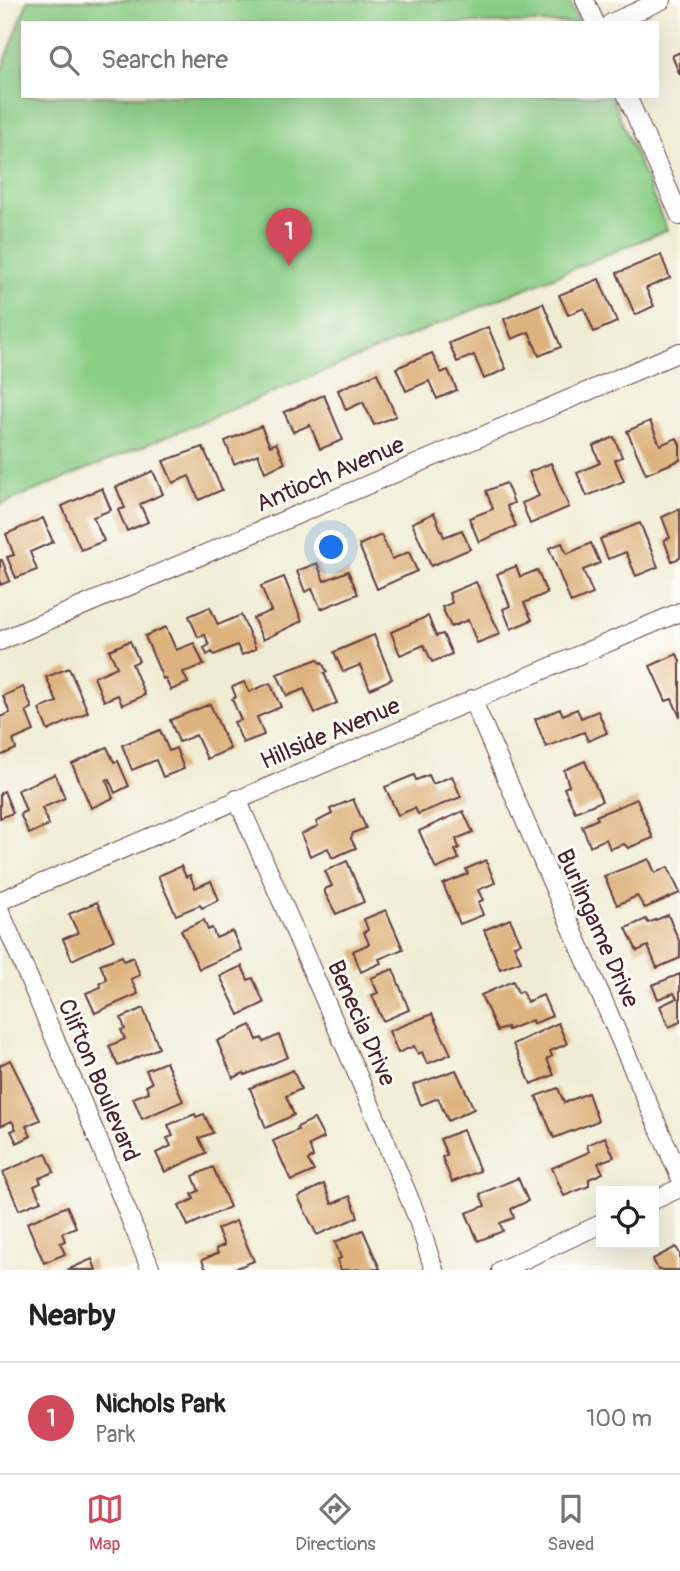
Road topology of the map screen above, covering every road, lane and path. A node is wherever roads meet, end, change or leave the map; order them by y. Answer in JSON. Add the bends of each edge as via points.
{"nodes":[{"id":1,"x":585,"y":0,"type":"edge"},
{"id":2,"x":662,"y":0,"type":"edge"},
{"id":3,"x":594,"y":21,"type":"edge"},
{"id":4,"x":615,"y":21,"type":"edge"},
{"id":5,"x":628,"y":98,"type":"edge"},
{"id":6,"x":680,"y":216,"type":"edge"},
{"id":7,"x":680,"y":352,"type":"edge"},
{"id":8,"x":680,"y":612,"type":"edge"},
{"id":9,"x":0,"y":641,"type":"edge"},
{"id":10,"x":472,"y":699,"type":"junction"},
{"id":11,"x":237,"y":799,"type":"junction"},
{"id":12,"x":0,"y":901,"type":"edge"},
{"id":13,"x":0,"y":911,"type":"edge"},
{"id":14,"x":680,"y":1177,"type":"edge"},
{"id":15,"x":680,"y":1188,"type":"edge"},
{"id":16,"x":659,"y":1198,"type":"edge"},
{"id":17,"x":596,"y":1226,"type":"edge"},
{"id":18,"x":151,"y":1270,"type":"edge"},
{"id":19,"x":434,"y":1270,"type":"edge"},
{"id":20,"x":501,"y":1270,"type":"edge"}],
"edges":[{"from":1,"to":3,"type":"street"},
{"from":2,"to":4,"type":"street"},
{"from":5,"to":6,"type":"street"},
{"from":7,"to":9,"type":"street","name":"Antioch Avenue"},
{"from":8,"to":10,"type":"street","name":"Hillside Avenue"},
{"from":10,"to":11,"type":"street","name":"Hillside Avenue"},
{"from":10,"to":14,"type":"street","name":"Burlingame Drive"},
{"from":11,"to":12,"type":"street","name":"Hillside Avenue"},
{"from":11,"to":19,"type":"street","name":"Benecia Drive","via":[[371,1104]]},
{"from":13,"to":18,"type":"street","name":"Clifton Boulevard"},
{"from":15,"to":16,"type":"street"},
{"from":17,"to":20,"type":"street"}]}
